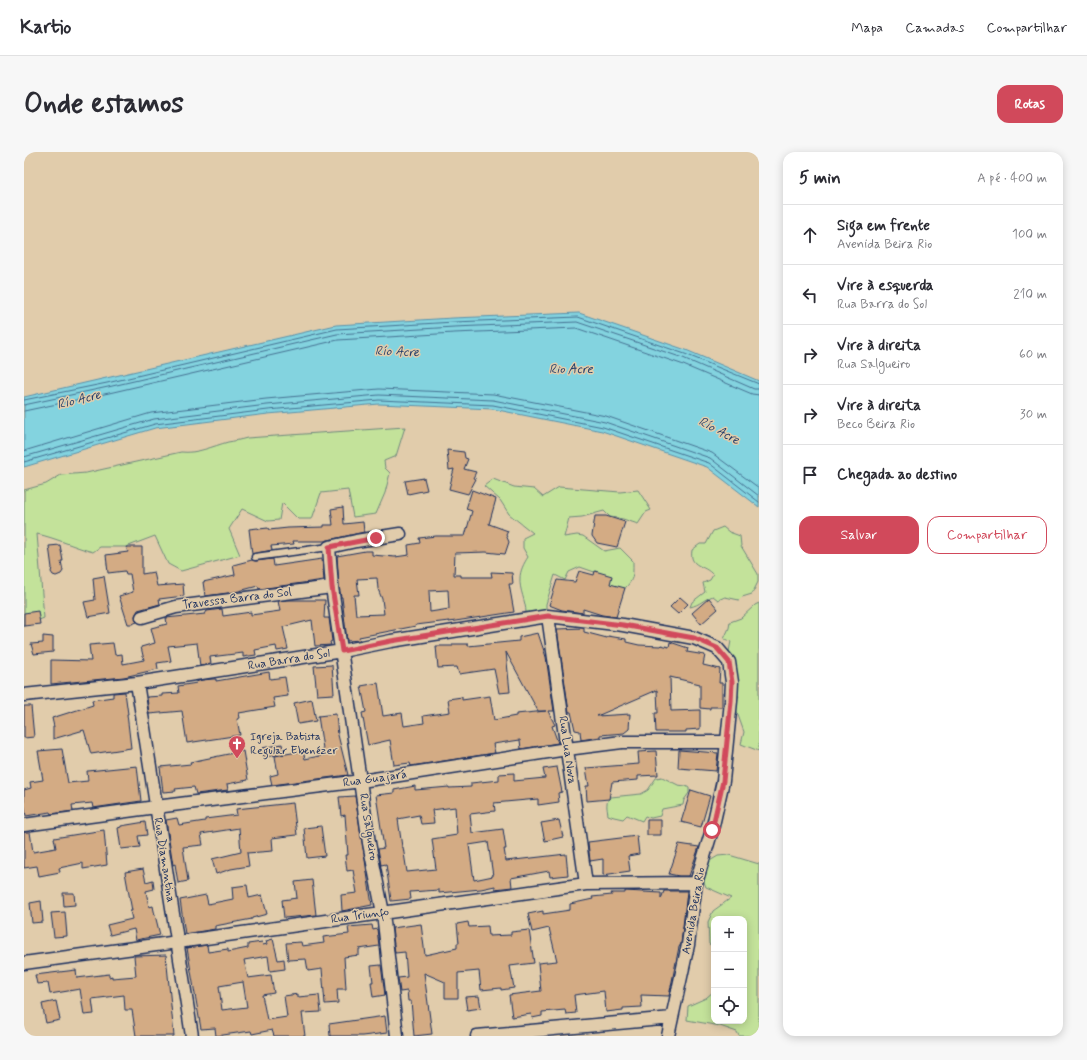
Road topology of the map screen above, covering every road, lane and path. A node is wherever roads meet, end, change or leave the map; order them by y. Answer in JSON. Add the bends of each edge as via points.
{"nodes":[{"id":1,"x":400,"y":534,"type":"dead end"},
{"id":2,"x":329,"y":547,"type":"junction"},
{"id":3,"x":255,"y":557,"type":"dead end"},
{"id":4,"x":332,"y":587,"type":"junction"},
{"id":5,"x":548,"y":616,"type":"junction"},
{"id":6,"x":142,"y":617,"type":"dead end"},
{"id":7,"x":717,"y":648,"type":"joint"},
{"id":8,"x":342,"y":651,"type":"junction"},
{"id":9,"x":137,"y":683,"type":"junction"},
{"id":10,"x":24,"y":695,"type":"edge"},
{"id":11,"x":727,"y":742,"type":"junction"},
{"id":12,"x":567,"y":749,"type":"junction"},
{"id":13,"x":361,"y":782,"type":"junction"},
{"id":14,"x":156,"y":807,"type":"junction"},
{"id":15,"x":24,"y":825,"type":"edge"},
{"id":16,"x":696,"y":883,"type":"junction"},
{"id":17,"x":586,"y":884,"type":"junction"},
{"id":18,"x":383,"y":913,"type":"junction"},
{"id":19,"x":178,"y":942,"type":"junction"},
{"id":20,"x":24,"y":963,"type":"edge"},
{"id":21,"x":672,"y":1018,"type":"junction"},
{"id":22,"x":192,"y":1036,"type":"edge"},
{"id":23,"x":397,"y":1036,"type":"edge"},
{"id":24,"x":478,"y":1036,"type":"edge"},
{"id":25,"x":668,"y":1036,"type":"edge"}],
"edges":[{"from":1,"to":2,"type":"street"},
{"from":2,"to":3,"type":"lane"},
{"from":2,"to":4,"type":"street","name":"Rua Salgueiro"},
{"from":4,"to":6,"type":"street","name":"Travessa Barra do Sol","via":[[176,607]]},
{"from":4,"to":8,"type":"street","name":"Rua Salgueiro"},
{"from":5,"to":7,"type":"street","name":"Rua Barra do Sol","via":[[623,625],[694,638]]},
{"from":5,"to":8,"type":"street","name":"Rua Barra do Sol"},
{"from":5,"to":12,"type":"street","name":"Rua Lua Nova"},
{"from":7,"to":11,"type":"street","name":"Avenida Beira Rio","via":[[729,662],[730,670],[731,701]]},
{"from":8,"to":9,"type":"street","name":"Rua Barra do Sol"},
{"from":8,"to":13,"type":"street","name":"Rua Salgueiro"},
{"from":9,"to":10,"type":"street","name":"Rua Barra do Sol"},
{"from":9,"to":14,"type":"street","name":"Rua Diamantina"},
{"from":11,"to":12,"type":"street","name":"Rua Guajará","via":[[622,742]]},
{"from":11,"to":16,"type":"street","name":"Avenida Beira Rio","via":[[723,781]]},
{"from":12,"to":13,"type":"street","name":"Rua Guajará"},
{"from":12,"to":17,"type":"street","name":"Rua Lua Nova"},
{"from":13,"to":14,"type":"street","name":"Rua Guajará"},
{"from":13,"to":18,"type":"street","name":"Rua Salgueiro","via":[[369,843]]},
{"from":14,"to":15,"type":"street","name":"Rua Guajará"},
{"from":14,"to":19,"type":"street","name":"Rua Diamantina"},
{"from":16,"to":17,"type":"street","name":"Rua Triunfo"},
{"from":16,"to":21,"type":"street","name":"Avenida Beira Rio","via":[[688,944]]},
{"from":17,"to":18,"type":"street","name":"Rua Triunfo"},
{"from":18,"to":19,"type":"street","name":"Rua Triunfo"},
{"from":18,"to":23,"type":"street","name":"Rua Salgueiro"},
{"from":19,"to":20,"type":"street","name":"Rua Triunfo"},
{"from":19,"to":22,"type":"street","name":"Rua Diamantina"},
{"from":21,"to":24,"type":"street"},
{"from":21,"to":25,"type":"street","name":"Avenida Beira Rio"}]}
